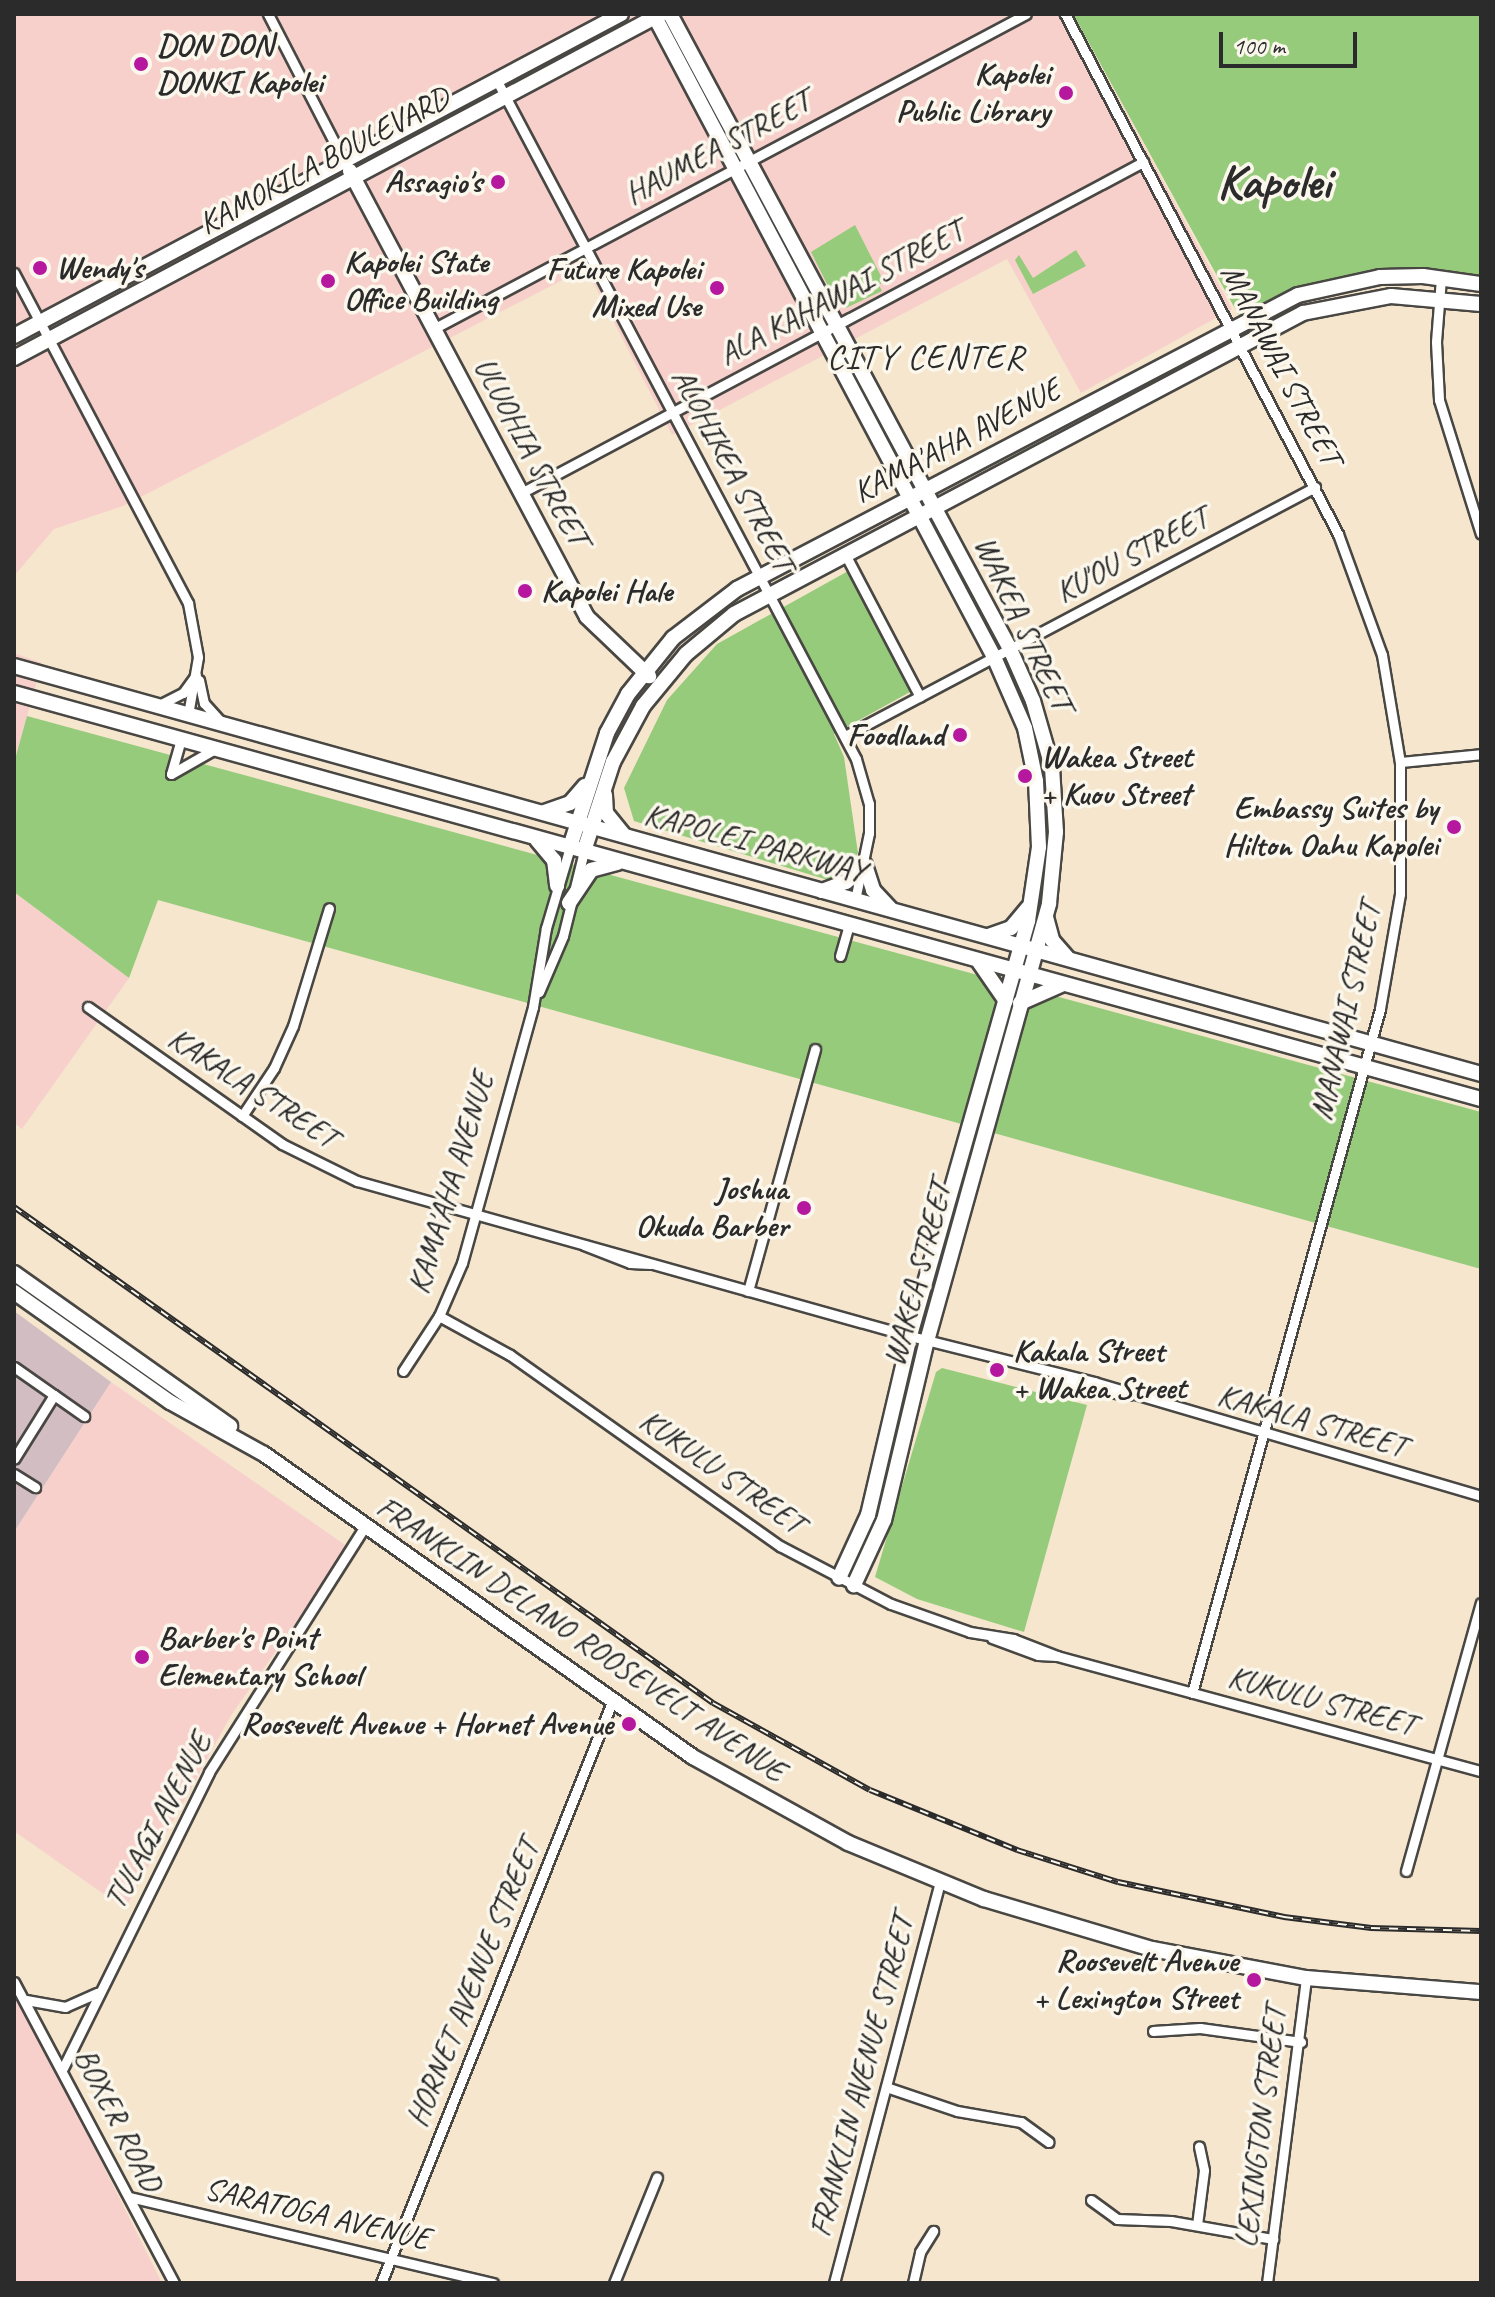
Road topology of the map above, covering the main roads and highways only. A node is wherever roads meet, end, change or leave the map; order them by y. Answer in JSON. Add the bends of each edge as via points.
{"nodes":[{"id":1,"x":621,"y":14,"type":"edge"},
{"id":2,"x":660,"y":15,"type":"edge"},
{"id":3,"x":344,"y":161,"type":"junction"},
{"id":4,"x":354,"y":178,"type":"junction"},
{"id":5,"x":1481,"y":284,"type":"edge"},
{"id":6,"x":1481,"y":304,"type":"edge"},
{"id":7,"x":14,"y":336,"type":"edge"},
{"id":8,"x":14,"y":358,"type":"edge"},
{"id":9,"x":912,"y":463,"type":"junction"},
{"id":10,"x":895,"y":471,"type":"junction"},
{"id":11,"x":956,"y":473,"type":"junction"},
{"id":12,"x":926,"y":489,"type":"junction"},
{"id":13,"x":960,"y":492,"type":"junction"},
{"id":14,"x":910,"y":498,"type":"junction"},
{"id":15,"x":935,"y":505,"type":"junction"},
{"id":16,"x":883,"y":512,"type":"junction"},
{"id":17,"x":919,"y":514,"type":"junction"},
{"id":18,"x":888,"y":530,"type":"junction"},
{"id":19,"x":950,"y":534,"type":"junction"},
{"id":20,"x":936,"y":545,"type":"junction"},
{"id":21,"x":14,"y":666,"type":"edge"},
{"id":22,"x":643,"y":672,"type":"junction"},
{"id":23,"x":658,"y":684,"type":"junction"},
{"id":24,"x":14,"y":693,"type":"edge"},
{"id":25,"x":188,"y":715,"type":"junction"},
{"id":26,"x":181,"y":739,"type":"junction"},
{"id":27,"x":590,"y":779,"type":"junction"},
{"id":28,"x":605,"y":787,"type":"junction"},
{"id":29,"x":539,"y":812,"type":"junction"},
{"id":30,"x":584,"y":825,"type":"junction"},
{"id":31,"x":624,"y":836,"type":"junction"},
{"id":32,"x":533,"y":837,"type":"junction"},
{"id":33,"x":577,"y":849,"type":"junction"},
{"id":34,"x":624,"y":862,"type":"junction"},
{"id":35,"x":557,"y":886,"type":"road end"},
{"id":36,"x":822,"y":891,"type":"junction"},
{"id":37,"x":855,"y":900,"type":"junction"},
{"id":38,"x":569,"y":903,"type":"road end"},
{"id":39,"x":1030,"y":906,"type":"junction"},
{"id":40,"x":893,"y":910,"type":"junction"},
{"id":41,"x":1045,"y":916,"type":"junction"},
{"id":42,"x":849,"y":924,"type":"junction"},
{"id":43,"x":988,"y":936,"type":"junction"},
{"id":44,"x":1028,"y":948,"type":"junction"},
{"id":45,"x":976,"y":959,"type":"junction"},
{"id":46,"x":1069,"y":959,"type":"junction"},
{"id":47,"x":1022,"y":972,"type":"junction"},
{"id":48,"x":1065,"y":984,"type":"junction"},
{"id":49,"x":1013,"y":1004,"type":"junction"},
{"id":50,"x":1481,"y":1074,"type":"edge"},
{"id":51,"x":1481,"y":1099,"type":"edge"},
{"id":52,"x":14,"y":1273,"type":"edge"},
{"id":53,"x":14,"y":1292,"type":"edge"},
{"id":54,"x":264,"y":1454,"type":"junction"},
{"id":55,"x":839,"y":1578,"type":"road end"},
{"id":56,"x":854,"y":1585,"type":"road end"},
{"id":57,"x":1481,"y":1992,"type":"edge"}],
"edges":[{"from":1,"to":3,"type":"main road","name":"KAMOKILA BOULEVARD"},
{"from":2,"to":4,"type":"main road","name":"KAMOKILA BOULEVARD"},
{"from":2,"to":9,"type":"main road","name":"WAKEA STREET","via":[[751,160]]},
{"from":2,"to":10,"type":"main road","name":"WAKEA STREET"},
{"from":3,"to":4,"type":"main road","name":"ULUOHIA STREET"},
{"from":3,"to":7,"type":"main road","name":"KAMOKILA BOULEVARD"},
{"from":4,"to":8,"type":"main road","name":"KAMOKILA BOULEVARD"},
{"from":4,"to":22,"type":"main road","name":"ULUOHIA STREET","via":[[587,617]]},
{"from":5,"to":11,"type":"main road","name":"KAMA'AHA AVENUE","via":[[1441,278],[1339,283],[1232,326]]},
{"from":6,"to":13,"type":"main road","name":"KAMA'AHA AVENUE","via":[[1440,296],[1347,301],[1303,313]]},
{"from":9,"to":11,"type":"main road","via":[[930,472]]},
{"from":9,"to":12,"type":"main road","name":"WAKEA STREET"},
{"from":10,"to":14,"type":"main road","name":"WAKEA STREET"},
{"from":10,"to":16,"type":"main road"},
{"from":11,"to":12,"type":"main road","name":"KAMA'AHA AVENUE"},
{"from":12,"to":14,"type":"main road","name":"KAMA'AHA AVENUE"},
{"from":12,"to":15,"type":"main road","name":"WAKEA STREET"},
{"from":13,"to":15,"type":"main road","name":"KAMA'AHA AVENUE"},
{"from":13,"to":19,"type":"main road","via":[[951,511]]},
{"from":14,"to":16,"type":"main road","name":"KAMA'AHA AVENUE"},
{"from":14,"to":17,"type":"main road","name":"WAKEA STREET"},
{"from":15,"to":17,"type":"main road","name":"KAMA'AHA AVENUE"},
{"from":15,"to":19,"type":"main road","name":"WAKEA STREET"},
{"from":16,"to":22,"type":"main road","name":"KAMA'AHA AVENUE","via":[[761,576],[691,623]]},
{"from":17,"to":18,"type":"main road","name":"KAMA'AHA AVENUE"},
{"from":17,"to":20,"type":"main road","name":"WAKEA STREET"},
{"from":18,"to":20,"type":"main road","via":[[914,531]]},
{"from":18,"to":23,"type":"main road","name":"KAMA'AHA AVENUE","via":[[769,593],[701,640]]},
{"from":19,"to":41,"type":"main road","name":"WAKEA STREET","via":[[1033,701],[1052,767],[1056,852]]},
{"from":20,"to":39,"type":"main road","name":"WAKEA STREET","via":[[1025,728],[1036,781],[1039,847]]},
{"from":21,"to":25,"type":"main road","name":"KAPOLEI PARKWAY"},
{"from":22,"to":23,"type":"main road","name":"ULUOHIA STREET"},
{"from":22,"to":27,"type":"main road","name":"KAMA'AHA AVENUE","via":[[616,713]]},
{"from":23,"to":28,"type":"main road","name":"KAMA'AHA AVENUE","via":[[623,740]]},
{"from":24,"to":26,"type":"main road","name":"KAPOLEI PARKWAY"},
{"from":25,"to":26,"type":"main road"},
{"from":25,"to":29,"type":"main road","name":"KAPOLEI PARKWAY"},
{"from":26,"to":32,"type":"main road","name":"KAPOLEI PARKWAY"},
{"from":27,"to":29,"type":"main road","via":[[570,803]]},
{"from":27,"to":30,"type":"main road","name":"KAMA'AHA AVENUE"},
{"from":28,"to":30,"type":"main road","name":"KAMA'AHA AVENUE"},
{"from":28,"to":31,"type":"main road","via":[[606,813]]},
{"from":29,"to":30,"type":"main road","name":"KAPOLEI PARKWAY"},
{"from":30,"to":31,"type":"main road","name":"KAPOLEI PARKWAY"},
{"from":30,"to":33,"type":"main road"},
{"from":31,"to":36,"type":"main road","name":"KAPOLEI PARKWAY"},
{"from":32,"to":33,"type":"main road","name":"KAPOLEI PARKWAY"},
{"from":32,"to":35,"type":"main road","via":[[554,860]]},
{"from":33,"to":34,"type":"main road","name":"KAPOLEI PARKWAY"},
{"from":34,"to":38,"type":"main road","via":[[591,870]]},
{"from":34,"to":42,"type":"main road","name":"KAPOLEI PARKWAY"},
{"from":36,"to":37,"type":"main road","name":"KAPOLEI PARKWAY"},
{"from":36,"to":40,"type":"main road","via":[[846,882],[865,865],[873,890]]},
{"from":37,"to":40,"type":"main road","name":"KAPOLEI PARKWAY"},
{"from":37,"to":42,"type":"main road"},
{"from":39,"to":43,"type":"main road","via":[[1011,928]]},
{"from":39,"to":44,"type":"main road","name":"WAKEA STREET"},
{"from":40,"to":43,"type":"main road","name":"KAPOLEI PARKWAY"},
{"from":41,"to":44,"type":"main road","name":"WAKEA STREET"},
{"from":41,"to":46,"type":"main road","via":[[1052,940]]},
{"from":42,"to":45,"type":"main road","name":"KAPOLEI PARKWAY"},
{"from":43,"to":44,"type":"main road","name":"KAPOLEI PARKWAY"},
{"from":44,"to":46,"type":"main road","name":"KAPOLEI PARKWAY"},
{"from":44,"to":47,"type":"main road","name":"WAKEA STREET"},
{"from":45,"to":47,"type":"main road","name":"KAPOLEI PARKWAY"},
{"from":45,"to":49,"type":"main road"},
{"from":46,"to":50,"type":"main road","name":"KAPOLEI PARKWAY"},
{"from":47,"to":48,"type":"main road","name":"KAPOLEI PARKWAY"},
{"from":47,"to":49,"type":"main road","name":"WAKEA STREET"},
{"from":48,"to":49,"type":"main road"},
{"from":48,"to":51,"type":"main road","name":"KAPOLEI PARKWAY"},
{"from":49,"to":55,"type":"main road","name":"WAKEA STREET","via":[[969,1126],[910,1336],[868,1515]]},
{"from":49,"to":56,"type":"main road","name":"WAKEA STREET","via":[[986,1131],[927,1340],[882,1529]]},
{"from":52,"to":54,"type":"main road","name":"FRANKLIN DELANO ROOSEVELT AVENUE"},
{"from":53,"to":54,"type":"main road","name":"FRANKLIN DELANO ROOSEVELT AVENUE","via":[[170,1402]]},
{"from":54,"to":57,"type":"main road","name":"FRANKLIN DELANO ROOSEVELT AVENUE","via":[[612,1702],[768,1802],[940,1883],[1120,1941],[1306,1978]]}]}
